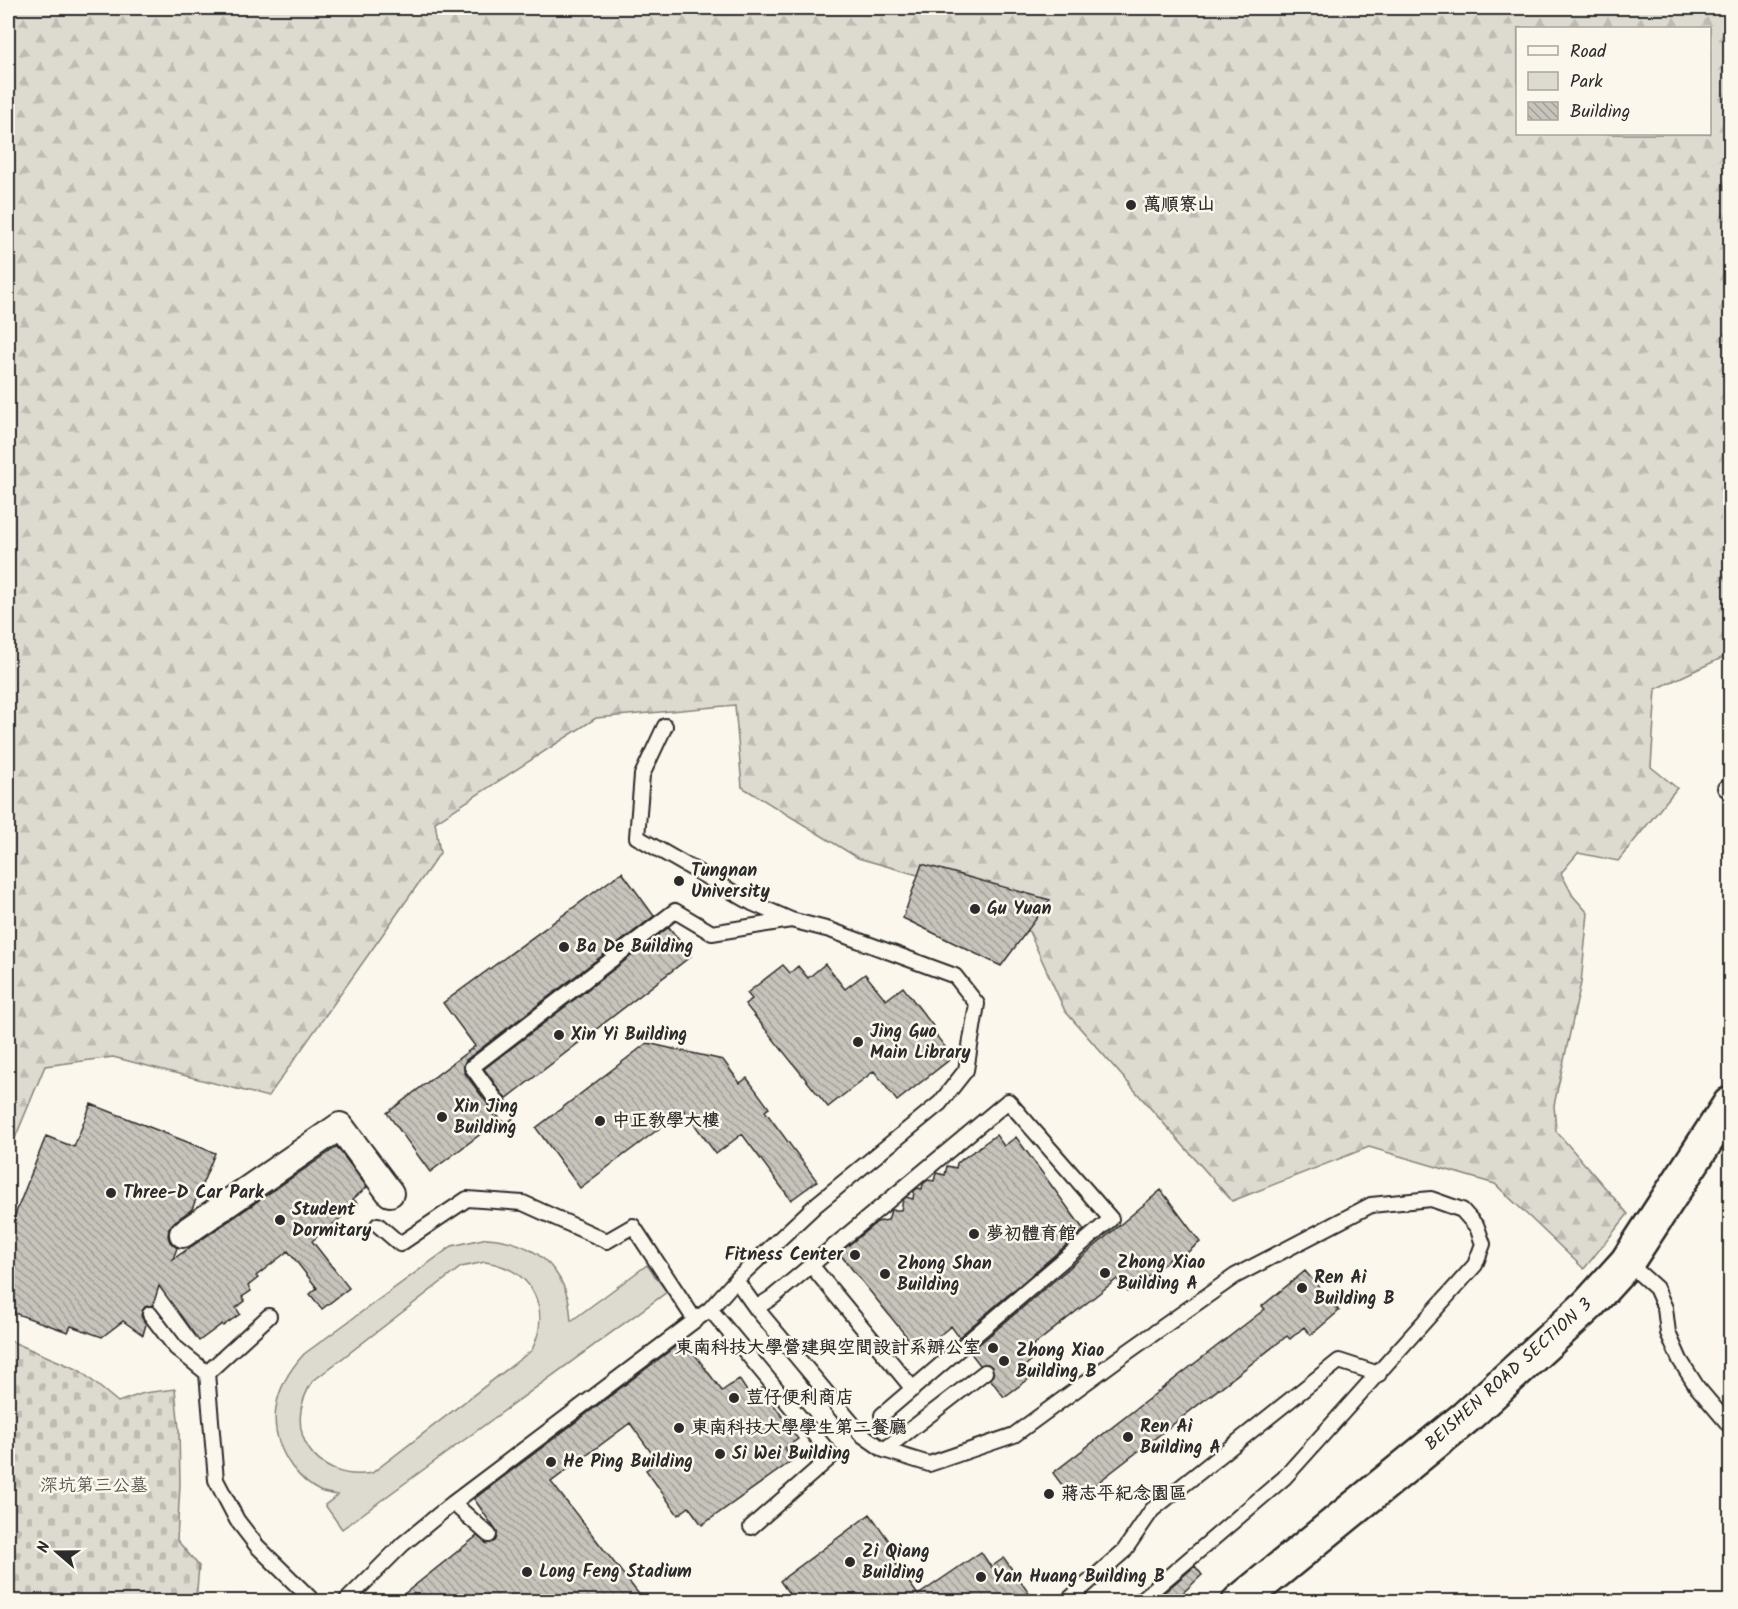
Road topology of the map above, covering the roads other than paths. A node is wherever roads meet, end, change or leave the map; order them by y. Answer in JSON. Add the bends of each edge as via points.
{"nodes":[{"id":1,"x":665,"y":726,"type":"dead end"},
{"id":2,"x":790,"y":921,"type":"junction"},
{"id":3,"x":1731,"y":1104,"type":"edge"},
{"id":4,"x":506,"y":1114,"type":"dead end"},
{"id":5,"x":390,"y":1193,"type":"dead end"},
{"id":6,"x":378,"y":1225,"type":"dead end"},
{"id":7,"x":183,"y":1234,"type":"dead end"},
{"id":8,"x":1627,"y":1262,"type":"junction"},
{"id":9,"x":811,"y":1265,"type":"junction"},
{"id":10,"x":736,"y":1280,"type":"junction"},
{"id":11,"x":756,"y":1308,"type":"junction"},
{"id":12,"x":710,"y":1309,"type":"junction"},
{"id":13,"x":150,"y":1314,"type":"dead end"},
{"id":14,"x":269,"y":1316,"type":"dead end"},
{"id":15,"x":695,"y":1320,"type":"junction"},
{"id":16,"x":985,"y":1372,"type":"dead end"},
{"id":17,"x":207,"y":1373,"type":"junction"},
{"id":18,"x":1379,"y":1374,"type":"junction"},
{"id":19,"x":913,"y":1389,"type":"junction"},
{"id":20,"x":882,"y":1415,"type":"dead end"},
{"id":21,"x":1731,"y":1426,"type":"edge"},
{"id":22,"x":884,"y":1450,"type":"junction"},
{"id":23,"x":453,"y":1503,"type":"junction"},
{"id":24,"x":751,"y":1527,"type":"dead end"},
{"id":25,"x":489,"y":1535,"type":"dead end"},
{"id":26,"x":314,"y":1602,"type":"edge"},
{"id":27,"x":345,"y":1602,"type":"edge"},
{"id":28,"x":1066,"y":1602,"type":"edge"},
{"id":29,"x":1139,"y":1602,"type":"edge"},
{"id":30,"x":1239,"y":1602,"type":"edge"}],
"edges":[{"from":1,"to":2,"type":"lane","via":[[642,775],[638,837]]},
{"from":2,"to":4,"type":"lane","via":[[712,933],[675,911],[472,1067]]},
{"from":2,"to":10,"type":"lane","via":[[830,930],[954,976],[977,1004],[966,1070],[940,1103],[817,1204]]},
{"from":3,"to":8,"type":"main road","name":"BEISHEN ROAD SECTION 3"},
{"from":5,"to":7,"type":"street","via":[[340,1126]]},
{"from":6,"to":15,"type":"lane","via":[[400,1244],[467,1199],[523,1203],[607,1241],[633,1227]]},
{"from":8,"to":21,"type":"lane","via":[[1656,1288],[1680,1360]]},
{"from":8,"to":30,"type":"main road","name":"BEISHEN ROAD SECTION 3","via":[[1588,1305],[1466,1416]]},
{"from":9,"to":11,"type":"lane"},
{"from":9,"to":19,"type":"lane"},
{"from":9,"to":19,"type":"lane","via":[[1008,1101],[1111,1219]]},
{"from":10,"to":11,"type":"lane"},
{"from":10,"to":12,"type":"lane"},
{"from":11,"to":22,"type":"lane","via":[[861,1434]]},
{"from":12,"to":15,"type":"lane"},
{"from":12,"to":24,"type":"lane","via":[[832,1456]]},
{"from":13,"to":17,"type":"lane","via":[[176,1348]]},
{"from":14,"to":17,"type":"lane"},
{"from":15,"to":23,"type":"lane"},
{"from":16,"to":22,"type":"lane"},
{"from":17,"to":26,"type":"lane","via":[[216,1480],[244,1529]]},
{"from":18,"to":22,"type":"lane","via":[[1475,1265],[1483,1244],[1478,1227],[1462,1210],[1431,1198],[1371,1205],[1235,1276],[1014,1435],[929,1464]]},
{"from":18,"to":28,"type":"lane","via":[[1339,1361],[1152,1510],[1124,1551]]},
{"from":18,"to":29,"type":"lane","via":[[1284,1478]]},
{"from":19,"to":20,"type":"lane"},
{"from":23,"to":25,"type":"lane"},
{"from":23,"to":27,"type":"lane","via":[[403,1544]]}]}
